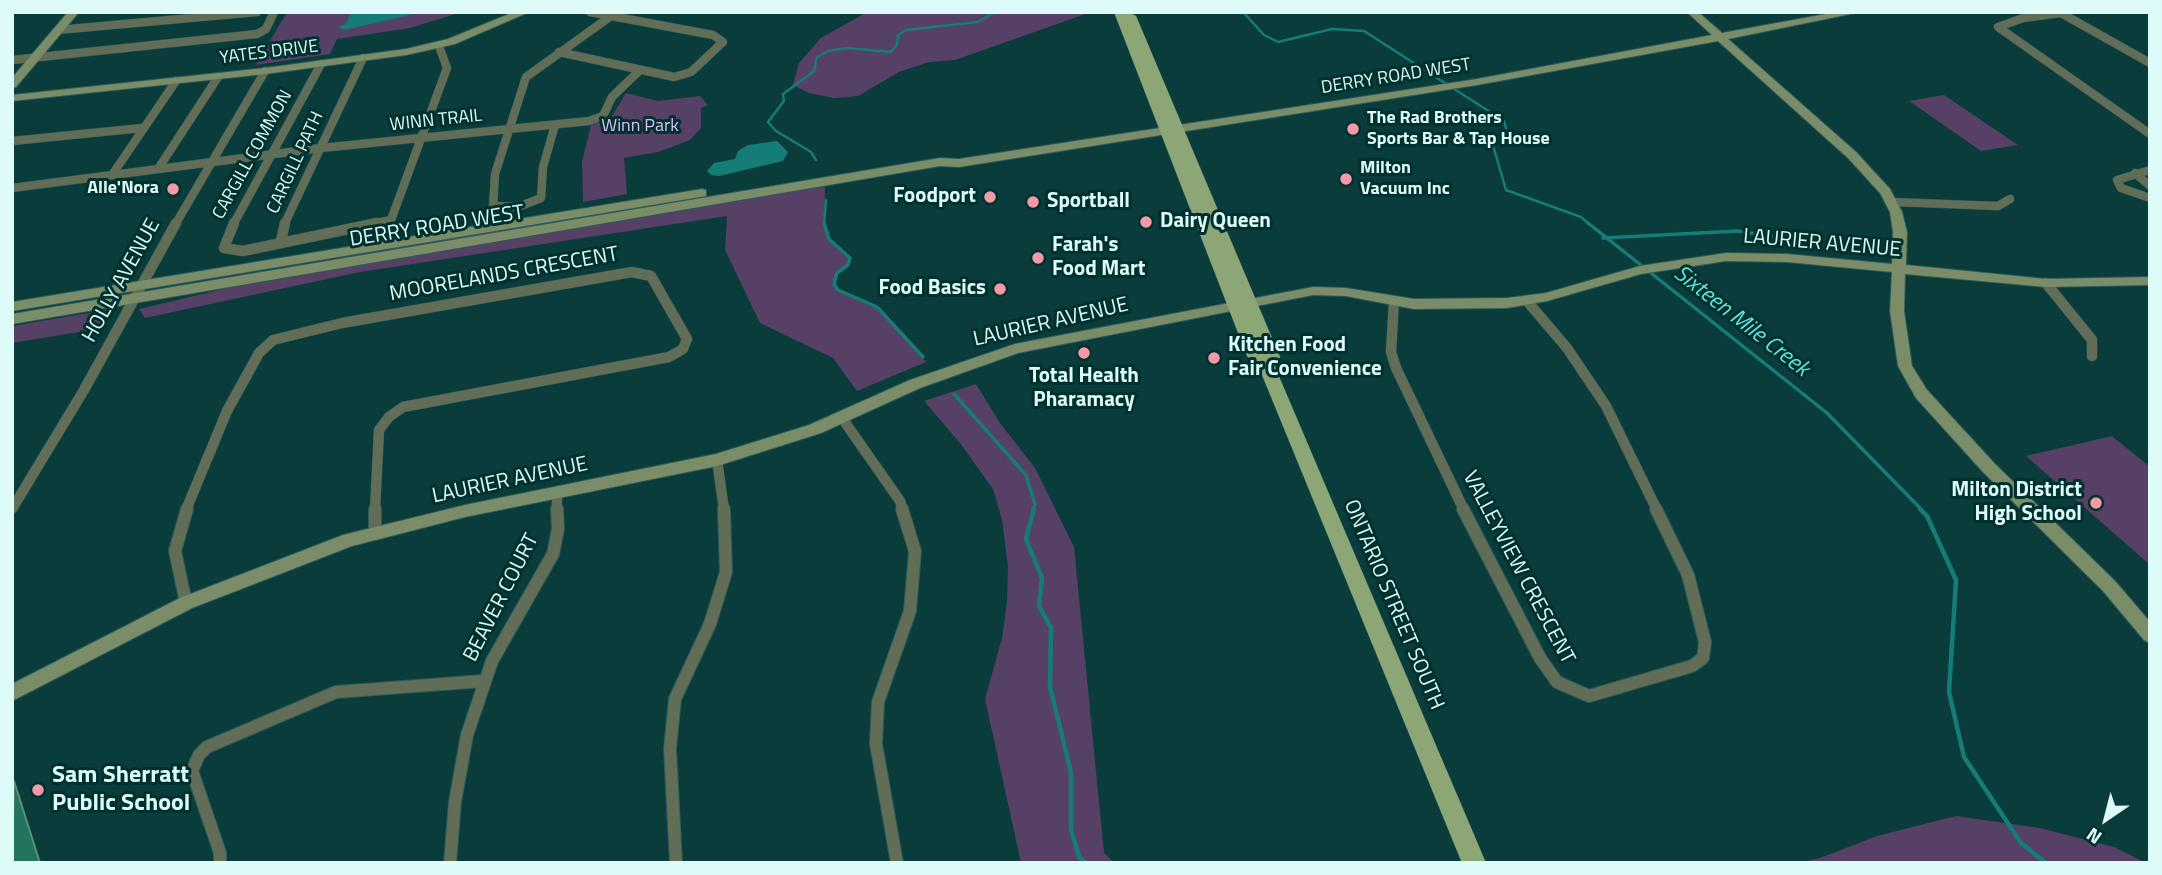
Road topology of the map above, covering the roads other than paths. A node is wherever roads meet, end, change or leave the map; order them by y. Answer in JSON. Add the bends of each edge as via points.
{"nodes":[{"id":1,"x":74,"y":12,"type":"edge"},
{"id":2,"x":257,"y":12,"type":"edge"},
{"id":3,"x":274,"y":12,"type":"edge"},
{"id":4,"x":524,"y":12,"type":"edge"},
{"id":5,"x":590,"y":12,"type":"edge"},
{"id":6,"x":1120,"y":12,"type":"edge"},
{"id":7,"x":1128,"y":12,"type":"edge"},
{"id":8,"x":1692,"y":12,"type":"edge"},
{"id":9,"x":1816,"y":12,"type":"edge"},
{"id":10,"x":1855,"y":12,"type":"edge"},
{"id":11,"x":611,"y":16,"type":"junction"},
{"id":12,"x":58,"y":30,"type":"junction"},
{"id":13,"x":1717,"y":35,"type":"junction"},
{"id":14,"x":439,"y":46,"type":"junction"},
{"id":15,"x":559,"y":52,"type":"junction"},
{"id":16,"x":35,"y":57,"type":"junction"},
{"id":17,"x":363,"y":58,"type":"junction"},
{"id":18,"x":2148,"y":60,"type":"edge"},
{"id":19,"x":12,"y":61,"type":"edge"},
{"id":20,"x":321,"y":64,"type":"junction"},
{"id":21,"x":640,"y":70,"type":"junction"},
{"id":22,"x":265,"y":71,"type":"junction"},
{"id":23,"x":218,"y":77,"type":"junction"},
{"id":24,"x":176,"y":81,"type":"junction"},
{"id":25,"x":12,"y":85,"type":"edge"},
{"id":26,"x":1424,"y":86,"type":"junction"},
{"id":27,"x":12,"y":99,"type":"edge"},
{"id":28,"x":555,"y":125,"type":"junction"},
{"id":29,"x":1169,"y":125,"type":"junction"},
{"id":30,"x":142,"y":128,"type":"junction"},
{"id":31,"x":511,"y":129,"type":"junction"},
{"id":32,"x":2150,"y":134,"type":"edge"},
{"id":33,"x":421,"y":138,"type":"junction"},
{"id":34,"x":12,"y":141,"type":"edge"},
{"id":35,"x":321,"y":148,"type":"junction"},
{"id":36,"x":273,"y":153,"type":"junction"},
{"id":37,"x":212,"y":162,"type":"junction"},
{"id":38,"x":158,"y":169,"type":"junction"},
{"id":39,"x":2150,"y":170,"type":"edge"},
{"id":40,"x":2135,"y":173,"type":"junction"},
{"id":41,"x":867,"y":174,"type":"junction"},
{"id":42,"x":112,"y":175,"type":"junction"},
{"id":43,"x":2150,"y":186,"type":"edge"},
{"id":44,"x":12,"y":188,"type":"edge"},
{"id":45,"x":2150,"y":198,"type":"edge"},
{"id":46,"x":2010,"y":200,"type":"dead end"},
{"id":47,"x":1892,"y":202,"type":"junction"},
{"id":48,"x":281,"y":241,"type":"junction"},
{"id":49,"x":1899,"y":271,"type":"junction"},
{"id":50,"x":2150,"y":281,"type":"edge"},
{"id":51,"x":2046,"y":283,"type":"junction"},
{"id":52,"x":140,"y":285,"type":"junction"},
{"id":53,"x":132,"y":299,"type":"junction"},
{"id":54,"x":1394,"y":301,"type":"junction"},
{"id":55,"x":1527,"y":301,"type":"junction"},
{"id":56,"x":1241,"y":303,"type":"junction"},
{"id":57,"x":12,"y":307,"type":"edge"},
{"id":58,"x":12,"y":319,"type":"edge"},
{"id":59,"x":2092,"y":356,"type":"dead end"},
{"id":60,"x":842,"y":418,"type":"junction"},
{"id":61,"x":718,"y":460,"type":"junction"},
{"id":62,"x":557,"y":493,"type":"junction"},
{"id":63,"x":12,"y":509,"type":"edge"},
{"id":64,"x":375,"y":532,"type":"junction"},
{"id":65,"x":186,"y":603,"type":"junction"},
{"id":66,"x":2150,"y":635,"type":"edge"},
{"id":67,"x":483,"y":681,"type":"junction"},
{"id":68,"x":12,"y":693,"type":"edge"},
{"id":69,"x":220,"y":863,"type":"edge"},
{"id":70,"x":450,"y":863,"type":"edge"},
{"id":71,"x":676,"y":863,"type":"edge"},
{"id":72,"x":897,"y":863,"type":"edge"},
{"id":73,"x":1474,"y":863,"type":"edge"}],
"edges":[{"from":1,"to":12,"type":"street"},
{"from":2,"to":12,"type":"street"},
{"from":3,"to":16,"type":"street","via":[[266,29],[257,34]]},
{"from":4,"to":14,"type":"street","name":"YATES DRIVE"},
{"from":5,"to":11,"type":"street"},
{"from":6,"to":29,"type":"main road"},
{"from":7,"to":29,"type":"main road"},
{"from":8,"to":13,"type":"street"},
{"from":9,"to":13,"type":"street","name":"DERRY ROAD WEST"},
{"from":10,"to":13,"type":"street","name":"DERRY ROAD WEST"},
{"from":11,"to":15,"type":"street"},
{"from":11,"to":21,"type":"street","via":[[722,39],[721,46],[685,75]]},
{"from":12,"to":16,"type":"street"},
{"from":13,"to":26,"type":"street","name":"DERRY ROAD WEST","via":[[1466,75]]},
{"from":13,"to":26,"type":"street","name":"DERRY ROAD WEST","via":[[1477,82]]},
{"from":13,"to":47,"type":"street","via":[[1866,169]]},
{"from":14,"to":17,"type":"street","name":"YATES DRIVE"},
{"from":14,"to":33,"type":"street","name":"CARGILL PATH","via":[[447,68]]},
{"from":15,"to":21,"type":"street"},
{"from":15,"to":31,"type":"street","via":[[526,77]]},
{"from":16,"to":19,"type":"street"},
{"from":16,"to":25,"type":"street"},
{"from":17,"to":20,"type":"street","name":"YATES DRIVE"},
{"from":17,"to":35,"type":"street","name":"CARGILL PATH"},
{"from":18,"to":32,"type":"street","via":[[2061,13],[1998,27]]},
{"from":20,"to":22,"type":"street","name":"YATES DRIVE"},
{"from":20,"to":36,"type":"street","name":"CARGILL COMMON"},
{"from":21,"to":28,"type":"street","name":"WINN TRAIL","via":[[612,97],[603,116]]},
{"from":22,"to":23,"type":"street","name":"YATES DRIVE"},
{"from":22,"to":37,"type":"street","name":"HOLLY AVENUE"},
{"from":23,"to":24,"type":"street","name":"YATES DRIVE"},
{"from":23,"to":38,"type":"street"},
{"from":24,"to":27,"type":"street","name":"YATES DRIVE"},
{"from":24,"to":30,"type":"street"},
{"from":26,"to":29,"type":"street","name":"DERRY ROAD WEST"},
{"from":28,"to":31,"type":"street","name":"WINN TRAIL"},
{"from":28,"to":31,"type":"street","via":[[543,167],[541,198],[531,205],[495,208],[491,203],[495,174]]},
{"from":29,"to":41,"type":"street","name":"DERRY ROAD WEST","via":[[959,163]]},
{"from":29,"to":56,"type":"main road","name":"ONTARIO STREET SOUTH"},
{"from":30,"to":34,"type":"street"},
{"from":30,"to":42,"type":"street"},
{"from":31,"to":33,"type":"street","name":"WINN TRAIL"},
{"from":33,"to":35,"type":"street","name":"WINN TRAIL"},
{"from":33,"to":48,"type":"street","name":"CARGILL PATH","via":[[391,220]]},
{"from":35,"to":36,"type":"street","name":"WINN TRAIL"},
{"from":35,"to":48,"type":"street","name":"CARGILL PATH","via":[[293,202]]},
{"from":36,"to":37,"type":"street","name":"WINN TRAIL"},
{"from":36,"to":48,"type":"street","name":"CARGILL COMMON","via":[[224,248],[243,251]]},
{"from":37,"to":38,"type":"street","name":"WINN TRAIL"},
{"from":37,"to":52,"type":"street","name":"HOLLY AVENUE"},
{"from":38,"to":42,"type":"street","name":"WINN TRAIL"},
{"from":39,"to":40,"type":"street"},
{"from":40,"to":43,"type":"street"},
{"from":40,"to":45,"type":"street","via":[[2121,176],[2118,184]]},
{"from":41,"to":52,"type":"street","name":"DERRY ROAD WEST","via":[[855,171],[589,210]]},
{"from":41,"to":53,"type":"street","name":"DERRY ROAD WEST"},
{"from":42,"to":44,"type":"street","name":"WINN TRAIL"},
{"from":46,"to":47,"type":"street","via":[[1998,206]]},
{"from":47,"to":49,"type":"street","via":[[1900,232]]},
{"from":49,"to":51,"type":"street","name":"LAURIER AVENUE"},
{"from":49,"to":55,"type":"street","name":"LAURIER AVENUE","via":[[1787,258],[1726,257],[1659,267]]},
{"from":49,"to":66,"type":"street","via":[[1897,311],[1905,366],[1921,394],[2109,586]]},
{"from":50,"to":51,"type":"street","name":"LAURIER AVENUE"},
{"from":51,"to":59,"type":"street","via":[[2092,341]]},
{"from":52,"to":53,"type":"street","name":"HOLLY AVENUE"},
{"from":52,"to":57,"type":"street","name":"DERRY ROAD WEST"},
{"from":53,"to":58,"type":"street","name":"DERRY ROAD WEST"},
{"from":53,"to":63,"type":"street","name":"HOLLY AVENUE"},
{"from":54,"to":55,"type":"street","name":"LAURIER AVENUE","via":[[1446,306]]},
{"from":54,"to":55,"type":"street","name":"VALLEYVIEW CRESCENT","via":[[1391,352],[1396,368],[1488,560],[1540,658],[1558,682],[1589,695],[1692,666],[1703,657],[1705,642],[1688,575],[1606,406],[1567,348]]},
{"from":54,"to":56,"type":"street","name":"LAURIER AVENUE","via":[[1313,291]]},
{"from":56,"to":60,"type":"street","name":"LAURIER AVENUE","via":[[1015,349],[915,384]]},
{"from":56,"to":73,"type":"main road","name":"ONTARIO STREET SOUTH","via":[[1255,356],[1267,367]]},
{"from":60,"to":61,"type":"street","name":"LAURIER AVENUE"},
{"from":60,"to":72,"type":"street","via":[[900,501],[915,551],[910,611],[878,702],[876,744]]},
{"from":61,"to":62,"type":"street","name":"LAURIER AVENUE"},
{"from":61,"to":71,"type":"street","via":[[726,572],[718,605],[673,711],[670,749]]},
{"from":62,"to":64,"type":"street","name":"LAURIER AVENUE"},
{"from":62,"to":67,"type":"street","name":"BEAVER COURT","via":[[553,554]]},
{"from":64,"to":65,"type":"street","name":"LAURIER AVENUE"},
{"from":64,"to":65,"type":"street","name":"MOORELANDS CRESCENT","via":[[379,430],[388,417],[427,400],[669,357],[683,349],[687,340],[651,276],[632,272],[341,323],[273,340],[259,354],[227,411],[180,522],[175,551]]},
{"from":65,"to":68,"type":"street","name":"LAURIER AVENUE"},
{"from":67,"to":69,"type":"street","name":"BEAVER COURT","via":[[336,692],[207,747],[192,771]]},
{"from":67,"to":70,"type":"street","name":"BEAVER COURT","via":[[455,802]]}]}
